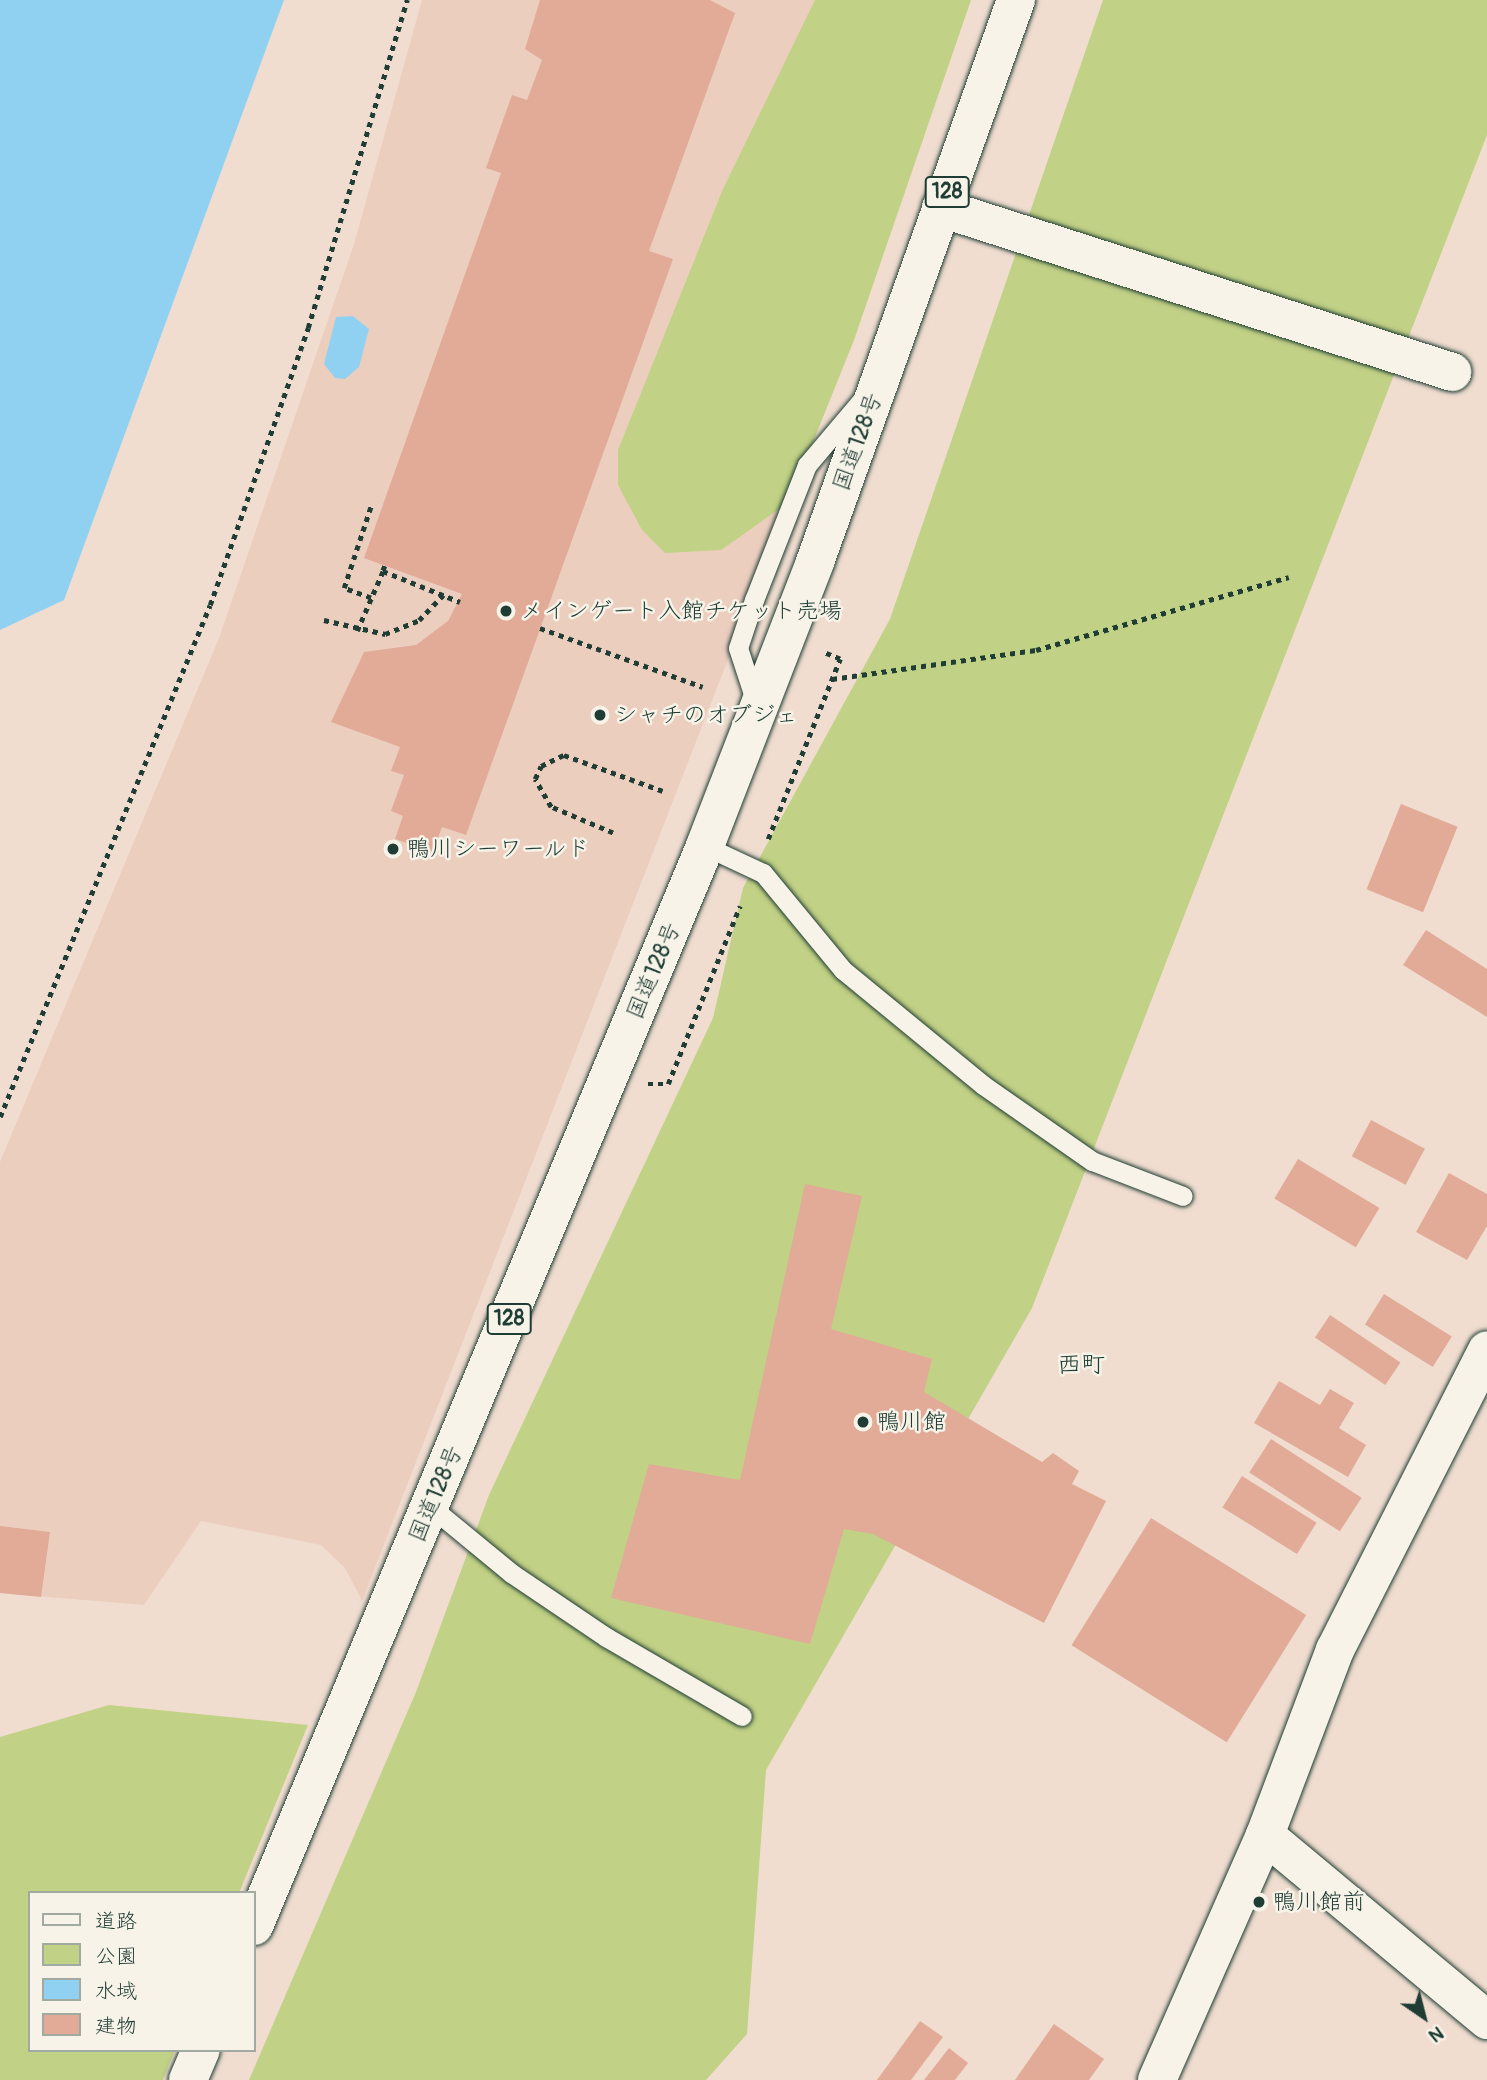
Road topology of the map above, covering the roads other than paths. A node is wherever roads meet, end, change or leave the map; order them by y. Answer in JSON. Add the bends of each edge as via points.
{"nodes":[{"id":1,"x":1016,"y":0,"type":"edge"},
{"id":2,"x":941,"y":208,"type":"junction"},
{"id":3,"x":1452,"y":372,"type":"dead end"},
{"id":4,"x":705,"y":846,"type":"junction"},
{"id":5,"x":1183,"y":1196,"type":"dead end"},
{"id":6,"x":1487,"y":1350,"type":"edge"},
{"id":7,"x":431,"y":1507,"type":"junction"},
{"id":8,"x":742,"y":1716,"type":"dead end"},
{"id":9,"x":1265,"y":1835,"type":"junction"},
{"id":10,"x":256,"y":1921,"type":"edge"},
{"id":11,"x":1487,"y":2020,"type":"edge"},
{"id":12,"x":200,"y":2052,"type":"edge"},
{"id":13,"x":188,"y":2080,"type":"edge"},
{"id":14,"x":1157,"y":2080,"type":"edge"}],
"edges":[{"from":1,"to":2,"type":"main road","name":"国道128号","number":"128"},
{"from":2,"to":3,"type":"main road"},
{"from":2,"to":4,"type":"main road","name":"国道128号","number":"128"},
{"from":4,"to":5,"type":"lane","via":[[763,873],[843,970],[983,1085],[1092,1161]]},
{"from":4,"to":7,"type":"main road","name":"国道128号","number":"128"},
{"from":6,"to":9,"type":"main road","via":[[1335,1650]]},
{"from":7,"to":8,"type":"lane","via":[[511,1573],[606,1637]]},
{"from":7,"to":10,"type":"main road","name":"国道128号","number":"128"},
{"from":9,"to":11,"type":"main road"},
{"from":9,"to":14,"type":"main road"},
{"from":12,"to":13,"type":"main road"}]}
